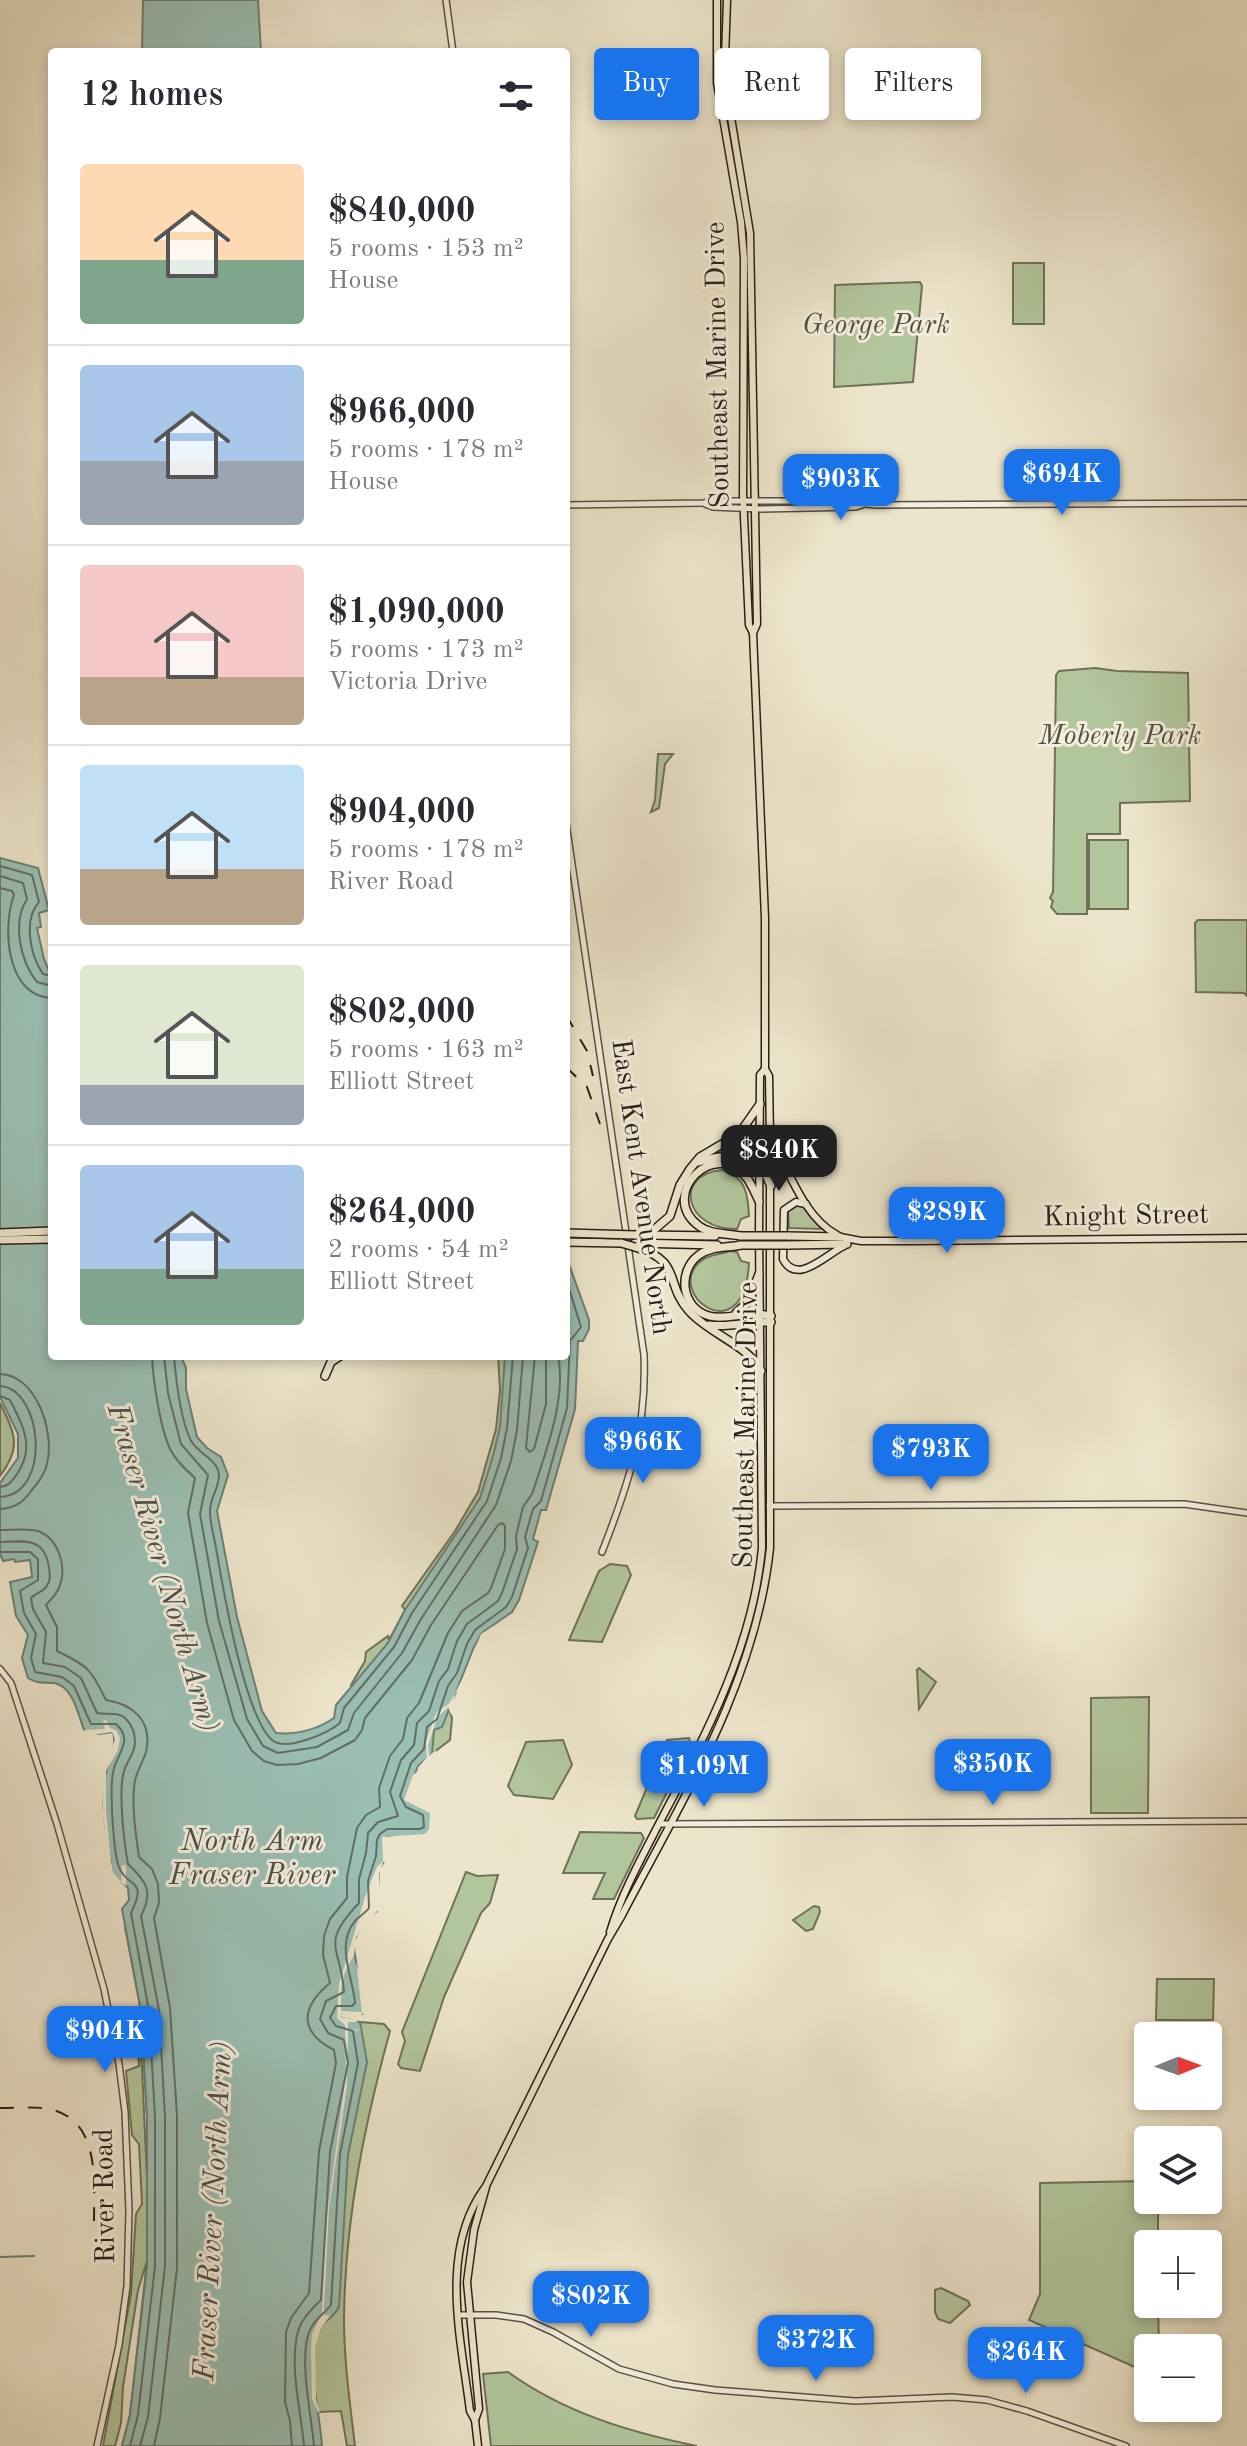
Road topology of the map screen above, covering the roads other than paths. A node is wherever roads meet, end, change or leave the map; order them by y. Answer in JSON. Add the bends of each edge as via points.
{"nodes":[{"id":1,"x":446,"y":0,"type":"edge"},
{"id":2,"x":717,"y":0,"type":"edge"},
{"id":3,"x":727,"y":0,"type":"edge"},
{"id":4,"x":452,"y":48,"type":"edge"},
{"id":5,"x":1247,"y":503,"type":"edge"},
{"id":6,"x":743,"y":504,"type":"junction"},
{"id":7,"x":570,"y":505,"type":"edge"},
{"id":8,"x":753,"y":505,"type":"junction"},
{"id":9,"x":753,"y":633,"type":"junction"},
{"id":10,"x":570,"y":850,"type":"edge"},
{"id":11,"x":765,"y":1069,"type":"junction"},
{"id":12,"x":760,"y":1104,"type":"junction"},
{"id":13,"x":770,"y":1138,"type":"junction"},
{"id":14,"x":697,"y":1163,"type":"junction"},
{"id":15,"x":758,"y":1164,"type":"junction"},
{"id":16,"x":771,"y":1186,"type":"junction"},
{"id":17,"x":759,"y":1201,"type":"junction"},
{"id":18,"x":806,"y":1204,"type":"junction"},
{"id":19,"x":48,"y":1231,"type":"edge"},
{"id":20,"x":0,"y":1233,"type":"edge"},
{"id":21,"x":570,"y":1234,"type":"edge"},
{"id":22,"x":840,"y":1237,"type":"junction"},
{"id":23,"x":1247,"y":1238,"type":"edge"},
{"id":24,"x":48,"y":1239,"type":"edge"},
{"id":25,"x":0,"y":1240,"type":"edge"},
{"id":26,"x":741,"y":1241,"type":"junction"},
{"id":27,"x":788,"y":1241,"type":"junction"},
{"id":28,"x":861,"y":1241,"type":"junction"},
{"id":29,"x":570,"y":1242,"type":"edge"},
{"id":30,"x":635,"y":1242,"type":"junction"},
{"id":31,"x":847,"y":1244,"type":"junction"},
{"id":32,"x":759,"y":1274,"type":"junction"},
{"id":33,"x":736,"y":1313,"type":"junction"},
{"id":34,"x":761,"y":1317,"type":"junction"},
{"id":35,"x":771,"y":1319,"type":"junction"},
{"id":36,"x":707,"y":1325,"type":"junction"},
{"id":37,"x":336,"y":1360,"type":"edge"},
{"id":38,"x":761,"y":1371,"type":"junction"},
{"id":39,"x":325,"y":1376,"type":"dead end"},
{"id":40,"x":762,"y":1506,"type":"junction"},
{"id":41,"x":772,"y":1506,"type":"junction"},
{"id":42,"x":1247,"y":1513,"type":"edge"},
{"id":43,"x":602,"y":1552,"type":"dead end"},
{"id":44,"x":2,"y":1670,"type":"edge"},
{"id":45,"x":1247,"y":1821,"type":"edge"},
{"id":46,"x":669,"y":1823,"type":"junction"},
{"id":47,"x":659,"y":1824,"type":"junction"},
{"id":48,"x":608,"y":1939,"type":"junction"},
{"id":49,"x":486,"y":2186,"type":"junction"},
{"id":50,"x":458,"y":2315,"type":"junction"},
{"id":51,"x":468,"y":2315,"type":"junction"},
{"id":52,"x":475,"y":2420,"type":"junction"},
{"id":53,"x":97,"y":2446,"type":"edge"},
{"id":54,"x":478,"y":2446,"type":"edge"},
{"id":55,"x":1126,"y":2446,"type":"edge"}],
"edges":[{"from":1,"to":4,"type":"street"},
{"from":2,"to":6,"type":"main road","name":"Southeast Marine Drive","via":[[717,83],[744,258]]},
{"from":3,"to":8,"type":"main road","name":"Southeast Marine Drive","via":[[727,93],[750,233]]},
{"from":5,"to":8,"type":"street"},
{"from":6,"to":7,"type":"street"},
{"from":6,"to":8,"type":"street"},
{"from":6,"to":9,"type":"main road","name":"Southeast Marine Drive"},
{"from":8,"to":9,"type":"main road","name":"Southeast Marine Drive"},
{"from":9,"to":11,"type":"main road","name":"Southeast Marine Drive","via":[[765,923]]},
{"from":10,"to":43,"type":"street","name":"East Kent Avenue North","via":[[644,1355],[638,1449]]},
{"from":11,"to":12,"type":"main road","name":"Southeast Marine Drive","via":[[760,1075]]},
{"from":11,"to":13,"type":"main road","name":"Southeast Marine Drive"},
{"from":12,"to":14,"type":"highway","via":[[739,1134]]},
{"from":12,"to":15,"type":"main road","name":"Southeast Marine Drive"},
{"from":13,"to":16,"type":"main road","name":"Southeast Marine Drive"},
{"from":13,"to":18,"type":"main road"},
{"from":14,"to":15,"type":"highway","via":[[723,1156]]},
{"from":14,"to":30,"type":"highway","via":[[680,1185],[670,1216]]},
{"from":15,"to":16,"type":"highway"},
{"from":15,"to":17,"type":"main road","name":"Southeast Marine Drive"},
{"from":16,"to":35,"type":"main road","name":"Southeast Marine Drive"},
{"from":17,"to":26,"type":"highway","via":[[749,1180],[729,1165],[704,1168],[689,1183],[685,1201],[693,1221]]},
{"from":17,"to":32,"type":"main road","name":"Southeast Marine Drive"},
{"from":18,"to":22,"type":"main road","via":[[819,1223]]},
{"from":18,"to":31,"type":"main road","via":[[796,1202],[784,1210],[787,1266],[802,1271]]},
{"from":19,"to":20,"type":"highway"},
{"from":21,"to":30,"type":"highway","name":"Knight Street","bridge":true},
{"from":22,"to":27,"type":"highway","name":"Knight Street"},
{"from":22,"to":28,"type":"main road","name":"Knight Street"},
{"from":23,"to":28,"type":"main road","name":"Knight Street"},
{"from":24,"to":25,"type":"highway"},
{"from":26,"to":27,"type":"highway","name":"Knight Street","bridge":true},
{"from":26,"to":30,"type":"highway","name":"Knight Street"},
{"from":26,"to":33,"type":"highway","via":[[697,1256],[684,1284],[689,1300],[704,1314]]},
{"from":27,"to":31,"type":"highway","name":"Knight Street"},
{"from":28,"to":31,"type":"main road","name":"Knight Street"},
{"from":29,"to":30,"type":"highway","bridge":true},
{"from":30,"to":36,"type":"highway","via":[[666,1263],[685,1306]]},
{"from":32,"to":33,"type":"highway","via":[[749,1301]]},
{"from":32,"to":34,"type":"main road","name":"Southeast Marine Drive"},
{"from":33,"to":34,"type":"highway"},
{"from":34,"to":35,"type":"highway"},
{"from":34,"to":36,"type":"highway","via":[[735,1326]]},
{"from":34,"to":38,"type":"main road","name":"Southeast Marine Drive"},
{"from":35,"to":41,"type":"main road","name":"Southeast Marine Drive"},
{"from":36,"to":38,"type":"highway"},
{"from":37,"to":39,"type":"highway"},
{"from":38,"to":40,"type":"main road","name":"Southeast Marine Drive"},
{"from":40,"to":41,"type":"street"},
{"from":40,"to":47,"type":"main road","name":"Southeast Marine Drive","via":[[760,1570],[746,1637]]},
{"from":41,"to":42,"type":"street","via":[[1190,1504]]},
{"from":41,"to":46,"type":"main road","name":"Southeast Marine Drive","via":[[767,1576],[753,1638],[724,1714]]},
{"from":44,"to":53,"type":"street","name":"River Road","via":[[34,1749],[99,1970],[123,2100],[129,2184],[127,2286]]},
{"from":45,"to":46,"type":"street"},
{"from":46,"to":47,"type":"street"},
{"from":46,"to":48,"type":"main road","name":"Southeast Marine Drive"},
{"from":47,"to":48,"type":"main road","name":"Southeast Marine Drive"},
{"from":48,"to":49,"type":"main road","name":"Southeast Marine Drive"},
{"from":49,"to":50,"type":"main road","name":"Southeast Marine Drive","via":[[461,2242]]},
{"from":49,"to":51,"type":"main road","name":"Southeast Marine Drive","via":[[469,2257]]},
{"from":50,"to":51,"type":"street"},
{"from":50,"to":52,"type":"main road","name":"Southeast Marine Drive"},
{"from":51,"to":52,"type":"main road","name":"Southeast Marine Drive","via":[[479,2409]]},
{"from":51,"to":55,"type":"street","via":[[524,2319],[619,2369],[673,2384],[855,2401],[987,2400]]},
{"from":52,"to":54,"type":"main road","name":"Southeast Marine Drive"}]}
